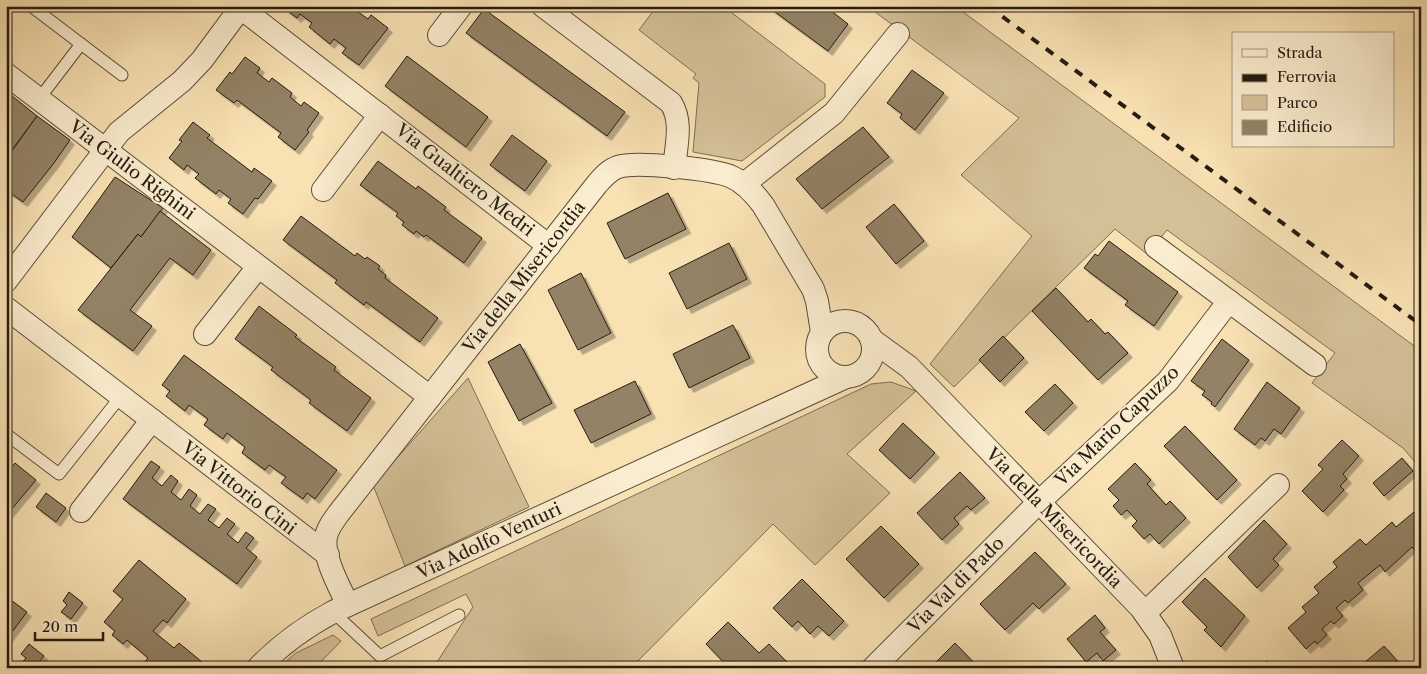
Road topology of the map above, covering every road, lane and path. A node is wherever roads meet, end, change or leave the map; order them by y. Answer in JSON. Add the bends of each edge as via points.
{"nodes":[{"id":1,"x":31,"y":6,"type":"edge"},
{"id":2,"x":461,"y":6,"type":"edge"},
{"id":3,"x":543,"y":6,"type":"edge"},
{"id":4,"x":241,"y":7,"type":"edge"},
{"id":5,"x":898,"y":34,"type":"dead end"},
{"id":6,"x":439,"y":35,"type":"dead end"},
{"id":7,"x":81,"y":44,"type":"junction"},
{"id":8,"x":6,"y":74,"type":"edge"},
{"id":9,"x":122,"y":75,"type":"dead end"},
{"id":10,"x":39,"y":99,"type":"junction"},
{"id":11,"x":380,"y":115,"type":"junction"},
{"id":12,"x":105,"y":150,"type":"junction"},
{"id":13,"x":674,"y":168,"type":"junction"},
{"id":14,"x":744,"y":184,"type":"junction"},
{"id":15,"x":323,"y":190,"type":"dead end"},
{"id":16,"x":549,"y":246,"type":"junction"},
{"id":17,"x":1156,"y":247,"type":"dead end"},
{"id":18,"x":258,"y":266,"type":"junction"},
{"id":19,"x":6,"y":281,"type":"edge"},
{"id":20,"x":813,"y":288,"type":"junction"},
{"id":21,"x":1229,"y":301,"type":"junction"},
{"id":22,"x":6,"y":308,"type":"edge"},
{"id":23,"x":853,"y":322,"type":"junction"},
{"id":24,"x":822,"y":332,"type":"junction"},
{"id":25,"x":206,"y":334,"type":"dead end"},
{"id":26,"x":872,"y":340,"type":"junction"},
{"id":27,"x":818,"y":355,"type":"junction"},
{"id":28,"x":1315,"y":365,"type":"dead end"},
{"id":29,"x":867,"y":368,"type":"junction"},
{"id":30,"x":846,"y":377,"type":"junction"},
{"id":31,"x":919,"y":378,"type":"junction"},
{"id":32,"x":121,"y":396,"type":"junction"},
{"id":33,"x":430,"y":397,"type":"junction"},
{"id":34,"x":785,"y":405,"type":"junction"},
{"id":35,"x":152,"y":420,"type":"junction"},
{"id":36,"x":6,"y":434,"type":"edge"},
{"id":37,"x":1278,"y":485,"type":"dead end"},
{"id":38,"x":1039,"y":502,"type":"junction"},
{"id":39,"x":81,"y":511,"type":"dead end"},
{"id":40,"x":328,"y":555,"type":"junction"},
{"id":41,"x":340,"y":609,"type":"junction"},
{"id":42,"x":1145,"y":613,"type":"junction"},
{"id":43,"x":459,"y":615,"type":"dead end"},
{"id":44,"x":258,"y":668,"type":"edge"},
{"id":45,"x":873,"y":668,"type":"edge"},
{"id":46,"x":1174,"y":668,"type":"edge"}],
"edges":[{"from":1,"to":7,"type":"lane"},
{"from":2,"to":6,"type":"street"},
{"from":3,"to":13,"type":"street","via":[[671,104],[678,130]]},
{"from":4,"to":11,"type":"street","name":"Via Gualtiero Medri"},
{"from":4,"to":12,"type":"street","via":[[202,60],[182,81],[119,132]]},
{"from":5,"to":14,"type":"street","via":[[834,113]]},
{"from":7,"to":9,"type":"lane"},
{"from":7,"to":10,"type":"lane"},
{"from":8,"to":10,"type":"street","name":"Via Giulio Righini"},
{"from":10,"to":12,"type":"street","name":"Via Giulio Righini"},
{"from":11,"to":15,"type":"street","name":"Via Gualtiero Medri"},
{"from":11,"to":16,"type":"street","name":"Via Gualtiero Medri"},
{"from":12,"to":18,"type":"street","name":"Via Giulio Righini"},
{"from":12,"to":19,"type":"street"},
{"from":13,"to":14,"type":"street","name":"Via della Misericordia","via":[[712,171]]},
{"from":13,"to":16,"type":"street","name":"Via della Misericordia","via":[[633,165],[612,170],[597,184]]},
{"from":14,"to":20,"type":"street","name":"Via della Misericordia","via":[[762,205]]},
{"from":16,"to":33,"type":"street","name":"Via della Misericordia"},
{"from":17,"to":21,"type":"street"},
{"from":18,"to":25,"type":"street"},
{"from":18,"to":33,"type":"street","name":"Via Giulio Righini"},
{"from":20,"to":23,"type":"street","name":"Via della Misericordia"},
{"from":20,"to":24,"type":"street","name":"Via della Misericordia"},
{"from":21,"to":28,"type":"street"},
{"from":21,"to":38,"type":"street","name":"Via Mario Capuzzo","via":[[1168,382]]},
{"from":22,"to":32,"type":"street","name":"Via Vittorio Cini"},
{"from":23,"to":24,"type":"street","via":[[839,321]]},
{"from":23,"to":26,"type":"street","name":"Via della Misericordia","via":[[865,328]]},
{"from":24,"to":27,"type":"street","name":"Via della Misericordia","via":[[817,346]]},
{"from":26,"to":29,"type":"street","via":[[874,352]]},
{"from":26,"to":31,"type":"street","name":"Via della Misericordia","via":[[899,358]]},
{"from":27,"to":30,"type":"street","via":[[827,370]]},
{"from":27,"to":34,"type":"street","name":"Via Adolfo Venturi","via":[[801,386]]},
{"from":29,"to":30,"type":"street","name":"Via della Misericordia","via":[[860,374]]},
{"from":29,"to":31,"type":"street","name":"Via della Misericordia","via":[[901,369]]},
{"from":30,"to":34,"type":"street","name":"Via Adolfo Venturi"},
{"from":31,"to":38,"type":"street","name":"Via della Misericordia"},
{"from":32,"to":35,"type":"street","name":"Via Vittorio Cini"},
{"from":32,"to":36,"type":"lane","via":[[59,474]]},
{"from":33,"to":40,"type":"street","name":"Via della Misericordia","via":[[335,520],[326,536]]},
{"from":34,"to":41,"type":"street","name":"Via Adolfo Venturi"},
{"from":35,"to":39,"type":"street"},
{"from":35,"to":40,"type":"street","name":"Via Vittorio Cini"},
{"from":37,"to":42,"type":"street"},
{"from":38,"to":42,"type":"street","name":"Via della Misericordia"},
{"from":38,"to":45,"type":"street","name":"Via Val di Pado"},
{"from":40,"to":41,"type":"street","name":"Via della Misericordia"},
{"from":41,"to":43,"type":"lane","via":[[380,656]]},
{"from":41,"to":44,"type":"street","name":"Via Adolfo Venturi","via":[[282,644]]},
{"from":42,"to":46,"type":"street","name":"Via della Misericordia","via":[[1160,635]]}]}
